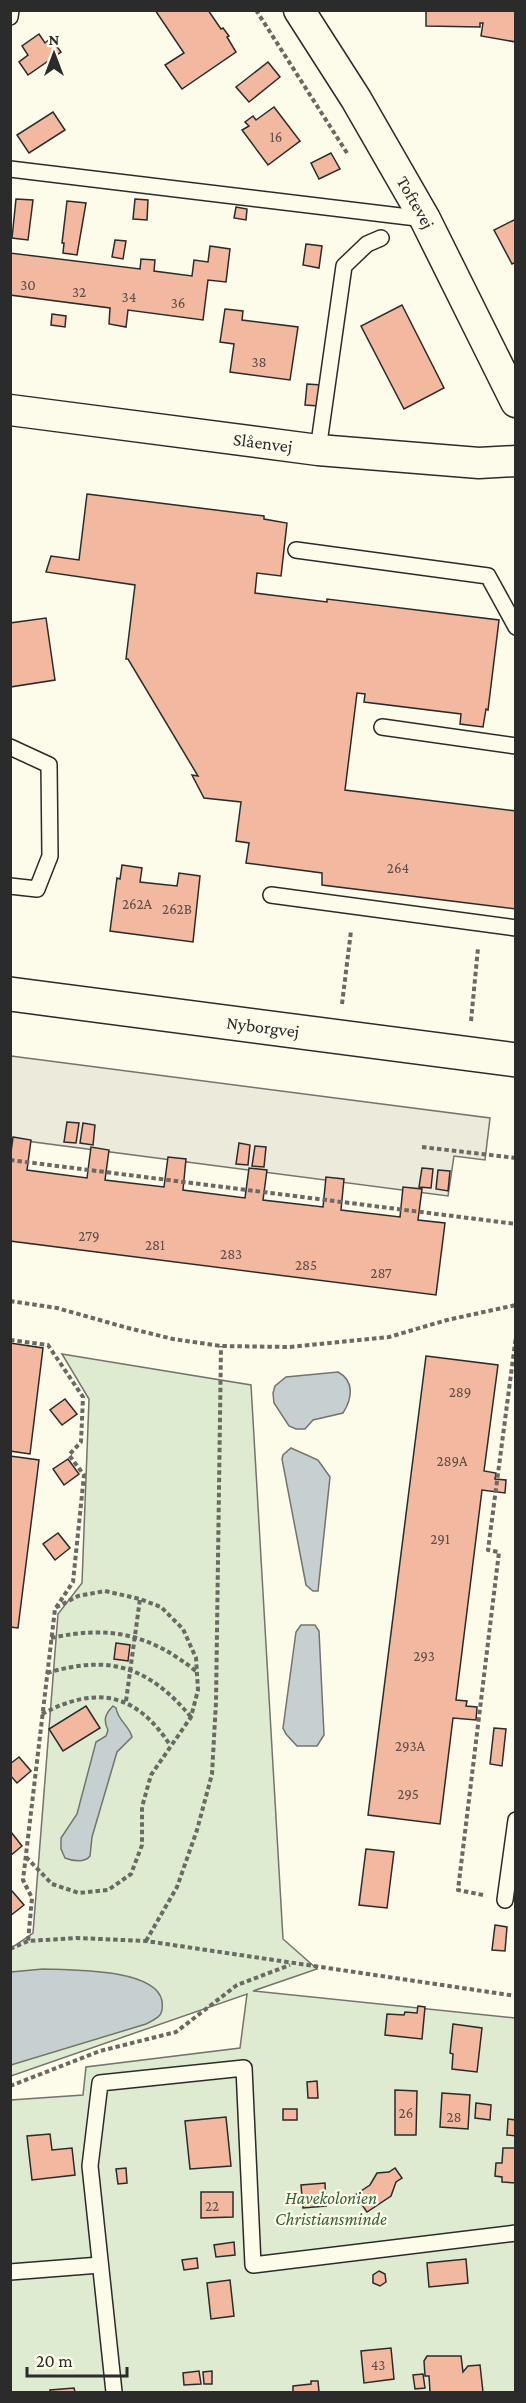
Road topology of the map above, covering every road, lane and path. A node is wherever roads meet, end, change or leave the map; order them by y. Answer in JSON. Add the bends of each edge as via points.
{"nodes":[{"id":1,"x":11,"y":10,"type":"edge"},
{"id":2,"x":256,"y":10,"type":"edge"},
{"id":3,"x":299,"y":10,"type":"edge"},
{"id":4,"x":10,"y":17,"type":"edge"},
{"id":5,"x":349,"y":157,"type":"dead end"},
{"id":6,"x":10,"y":168,"type":"edge"},
{"id":7,"x":425,"y":219,"type":"junction"},
{"id":8,"x":381,"y":238,"type":"dead end"},
{"id":9,"x":516,"y":402,"type":"edge"},
{"id":10,"x":10,"y":410,"type":"edge"},
{"id":11,"x":318,"y":450,"type":"junction"},
{"id":12,"x":516,"y":461,"type":"edge"},
{"id":13,"x":296,"y":550,"type":"dead end"},
{"id":14,"x":516,"y":627,"type":"edge"},
{"id":15,"x":382,"y":728,"type":"dead end"},
{"id":16,"x":516,"y":746,"type":"edge"},
{"id":17,"x":10,"y":747,"type":"edge"},
{"id":18,"x":10,"y":886,"type":"edge"},
{"id":19,"x":271,"y":895,"type":"dead end"},
{"id":20,"x":354,"y":906,"type":"junction"},
{"id":21,"x":481,"y":923,"type":"junction"},
{"id":22,"x":516,"y":928,"type":"edge"},
{"id":23,"x":10,"y":994,"type":"edge"},
{"id":24,"x":337,"y":1037,"type":"junction"},
{"id":25,"x":467,"y":1053,"type":"junction"},
{"id":26,"x":516,"y":1060,"type":"edge"},
{"id":27,"x":422,"y":1147,"type":"dead end"},
{"id":28,"x":516,"y":1158,"type":"edge"},
{"id":29,"x":10,"y":1160,"type":"edge"},
{"id":30,"x":516,"y":1224,"type":"edge"},
{"id":31,"x":10,"y":1301,"type":"edge"},
{"id":32,"x":516,"y":1305,"type":"edge"},
{"id":33,"x":516,"y":1336,"type":"edge"},
{"id":34,"x":10,"y":1340,"type":"edge"},
{"id":35,"x":221,"y":1346,"type":"junction"},
{"id":36,"x":140,"y":1599,"type":"junction"},
{"id":37,"x":55,"y":1609,"type":"junction"},
{"id":38,"x":135,"y":1636,"type":"junction"},
{"id":39,"x":51,"y":1638,"type":"junction"},
{"id":40,"x":130,"y":1669,"type":"junction"},
{"id":41,"x":197,"y":1672,"type":"junction"},
{"id":42,"x":47,"y":1673,"type":"junction"},
{"id":43,"x":126,"y":1701,"type":"junction"},
{"id":44,"x":42,"y":1714,"type":"junction"},
{"id":45,"x":190,"y":1717,"type":"junction"},
{"id":46,"x":170,"y":1745,"type":"junction"},
{"id":47,"x":516,"y":1820,"type":"edge"},
{"id":48,"x":26,"y":1857,"type":"junction"},
{"id":49,"x":506,"y":1900,"type":"joint"},
{"id":50,"x":28,"y":1941,"type":"junction"},
{"id":51,"x":147,"y":1941,"type":"junction"},
{"id":52,"x":10,"y":1949,"type":"edge"},
{"id":53,"x":293,"y":1964,"type":"junction"},
{"id":54,"x":516,"y":1996,"type":"edge"},
{"id":55,"x":10,"y":2086,"type":"edge"},
{"id":56,"x":516,"y":2233,"type":"edge"},
{"id":57,"x":100,"y":2265,"type":"junction"},
{"id":58,"x":10,"y":2272,"type":"edge"},
{"id":59,"x":114,"y":2392,"type":"edge"}],
"edges":[{"from":1,"to":4,"type":"lane"},
{"from":2,"to":5,"type":"path"},
{"from":3,"to":7,"type":"street","name":"Toftevej"},
{"from":6,"to":7,"type":"lane"},
{"from":7,"to":9,"type":"street","name":"Toftevej"},
{"from":8,"to":11,"type":"lane","via":[[367,244],[344,266]]},
{"from":10,"to":11,"type":"street","name":"Slåenvej"},
{"from":11,"to":12,"type":"street","name":"Slåenvej","via":[[479,463]]},
{"from":13,"to":14,"type":"lane","via":[[488,576]]},
{"from":15,"to":16,"type":"lane"},
{"from":17,"to":18,"type":"lane","via":[[49,765],[50,856],[37,889]]},
{"from":19,"to":20,"type":"lane"},
{"from":20,"to":21,"type":"lane"},
{"from":20,"to":24,"type":"path"},
{"from":21,"to":22,"type":"lane"},
{"from":21,"to":25,"type":"path"},
{"from":23,"to":24,"type":"street","name":"Nyborgvej"},
{"from":24,"to":25,"type":"street","name":"Nyborgvej"},
{"from":25,"to":26,"type":"street","name":"Nyborgvej"},
{"from":27,"to":28,"type":"path"},
{"from":29,"to":30,"type":"path"},
{"from":31,"to":35,"type":"path","via":[[57,1308],[173,1339]]},
{"from":32,"to":35,"type":"path","via":[[378,1338],[289,1347]]},
{"from":33,"to":49,"type":"path","via":[[488,1550],[499,1552],[458,1890]]},
{"from":34,"to":37,"type":"path","via":[[48,1345],[83,1397],[81,1442],[69,1455],[84,1475],[73,1582]]},
{"from":35,"to":51,"type":"path","via":[[219,1596],[212,1774],[177,1887]]},
{"from":36,"to":37,"type":"path","via":[[105,1591],[78,1596]]},
{"from":36,"to":38,"type":"path"},
{"from":36,"to":41,"type":"path","via":[[160,1606],[183,1629],[196,1658]]},
{"from":37,"to":39,"type":"path"},
{"from":38,"to":39,"type":"path","via":[[101,1631]]},
{"from":38,"to":40,"type":"path"},
{"from":38,"to":41,"type":"path","via":[[176,1655]]},
{"from":39,"to":42,"type":"path"},
{"from":40,"to":42,"type":"path","via":[[96,1663],[71,1665]]},
{"from":40,"to":43,"type":"path"},
{"from":40,"to":45,"type":"path","via":[[172,1695]]},
{"from":41,"to":45,"type":"path","via":[[198,1690]]},
{"from":42,"to":44,"type":"path"},
{"from":43,"to":44,"type":"path","via":[[91,1697],[65,1702]]},
{"from":43,"to":46,"type":"path","via":[[157,1725]]},
{"from":44,"to":48,"type":"path"},
{"from":45,"to":46,"type":"path"},
{"from":46,"to":48,"type":"path","via":[[151,1775],[142,1807],[142,1845],[130,1874],[108,1890],[80,1893],[52,1884]]},
{"from":47,"to":49,"type":"lane"},
{"from":48,"to":50,"type":"path","via":[[23,1880],[32,1898]]},
{"from":50,"to":51,"type":"path"},
{"from":50,"to":52,"type":"path"},
{"from":51,"to":53,"type":"path"},
{"from":53,"to":54,"type":"path"},
{"from":53,"to":55,"type":"path","via":[[237,1985],[176,2032],[100,2051]]},
{"from":56,"to":57,"type":"lane","via":[[253,2265],[244,2068],[100,2083],[90,2166]]},
{"from":57,"to":58,"type":"lane"},
{"from":57,"to":59,"type":"lane"}]}
